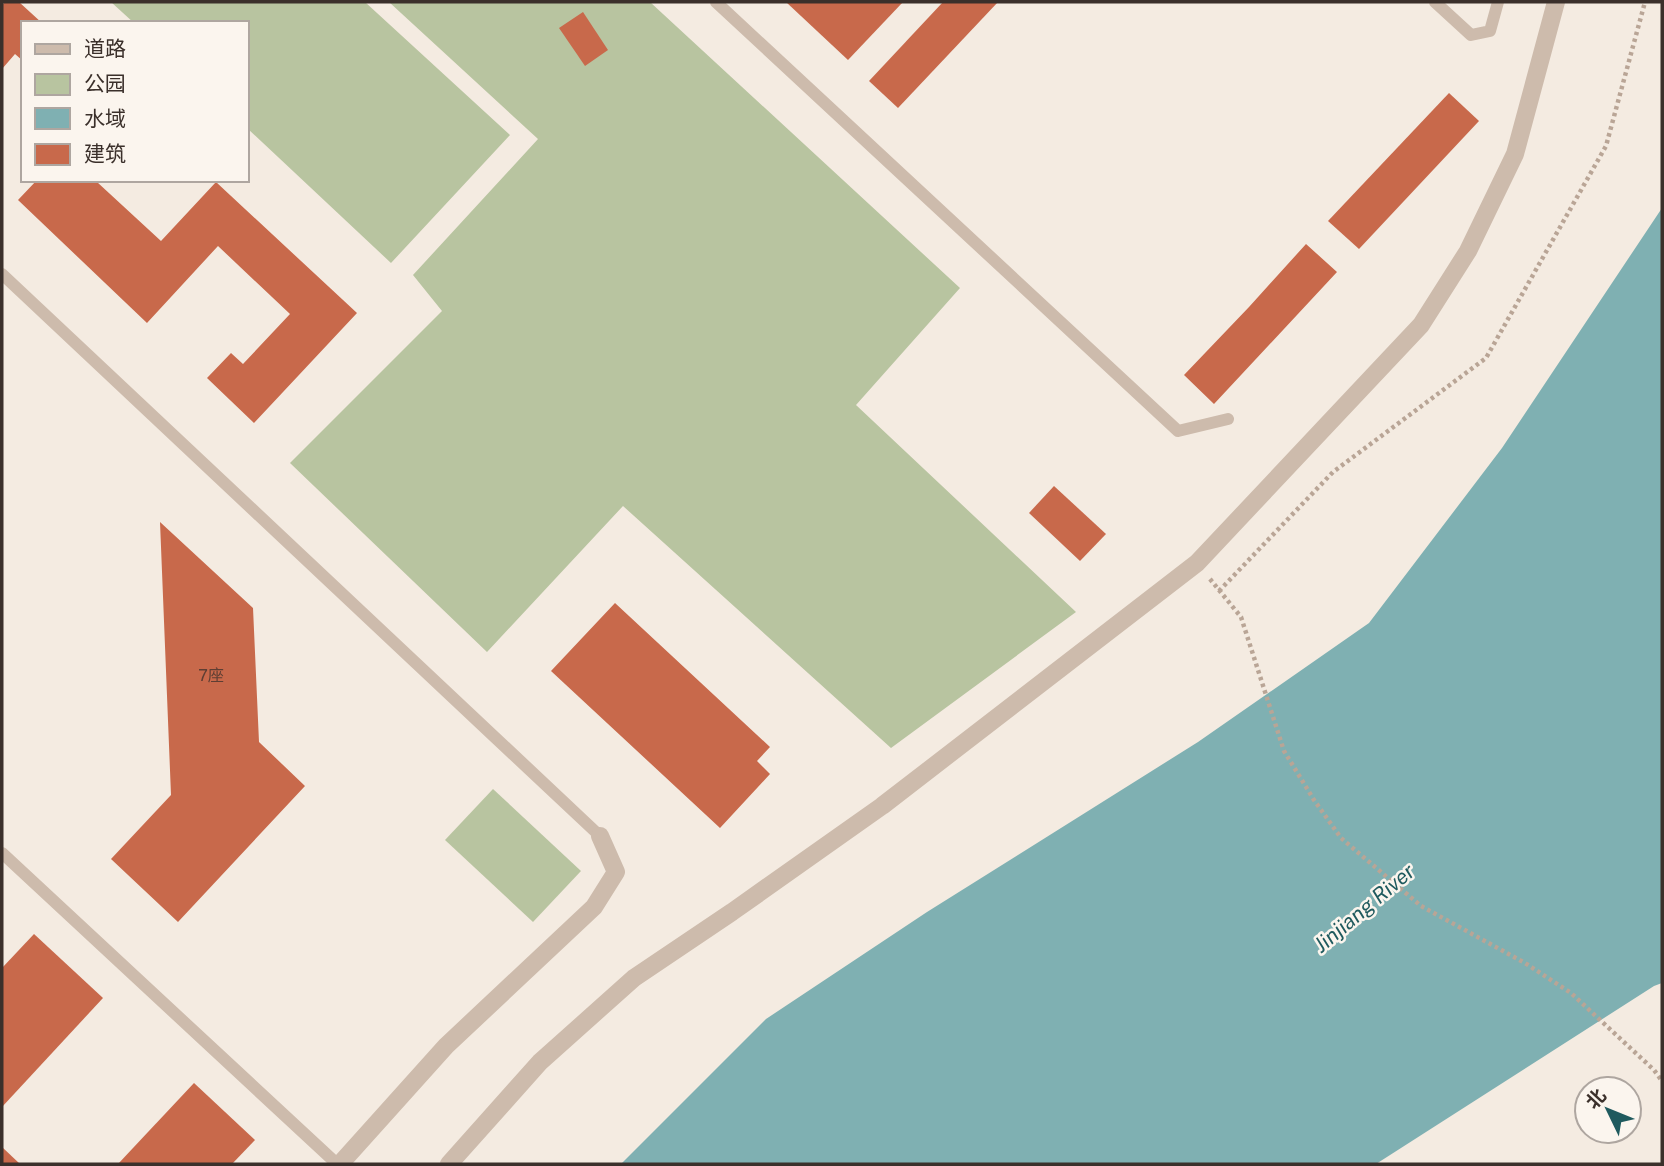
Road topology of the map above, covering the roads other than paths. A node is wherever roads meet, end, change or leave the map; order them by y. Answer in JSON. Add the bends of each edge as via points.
{"nodes":[{"id":1,"x":716,"y":2,"type":"edge"},
{"id":2,"x":1435,"y":2,"type":"edge"},
{"id":3,"x":1498,"y":2,"type":"edge"},
{"id":4,"x":1556,"y":2,"type":"edge"},
{"id":5,"x":2,"y":274,"type":"edge"},
{"id":6,"x":1228,"y":419,"type":"dead end"},
{"id":7,"x":600,"y":836,"type":"joint"},
{"id":8,"x":2,"y":853,"type":"edge"},
{"id":9,"x":339,"y":1164,"type":"edge"},
{"id":10,"x":449,"y":1164,"type":"edge"}],
"edges":[{"from":1,"to":6,"type":"lane","via":[[1178,431]]},
{"from":2,"to":3,"type":"lane","via":[[1471,35],[1490,31]]},
{"from":4,"to":10,"type":"street","via":[[1515,154],[1468,251],[1421,325],[1197,563],[882,806],[634,978],[540,1062]]},
{"from":5,"to":7,"type":"lane"},
{"from":7,"to":9,"type":"street","via":[[616,872],[594,907],[446,1046]]},
{"from":8,"to":9,"type":"lane"}]}
